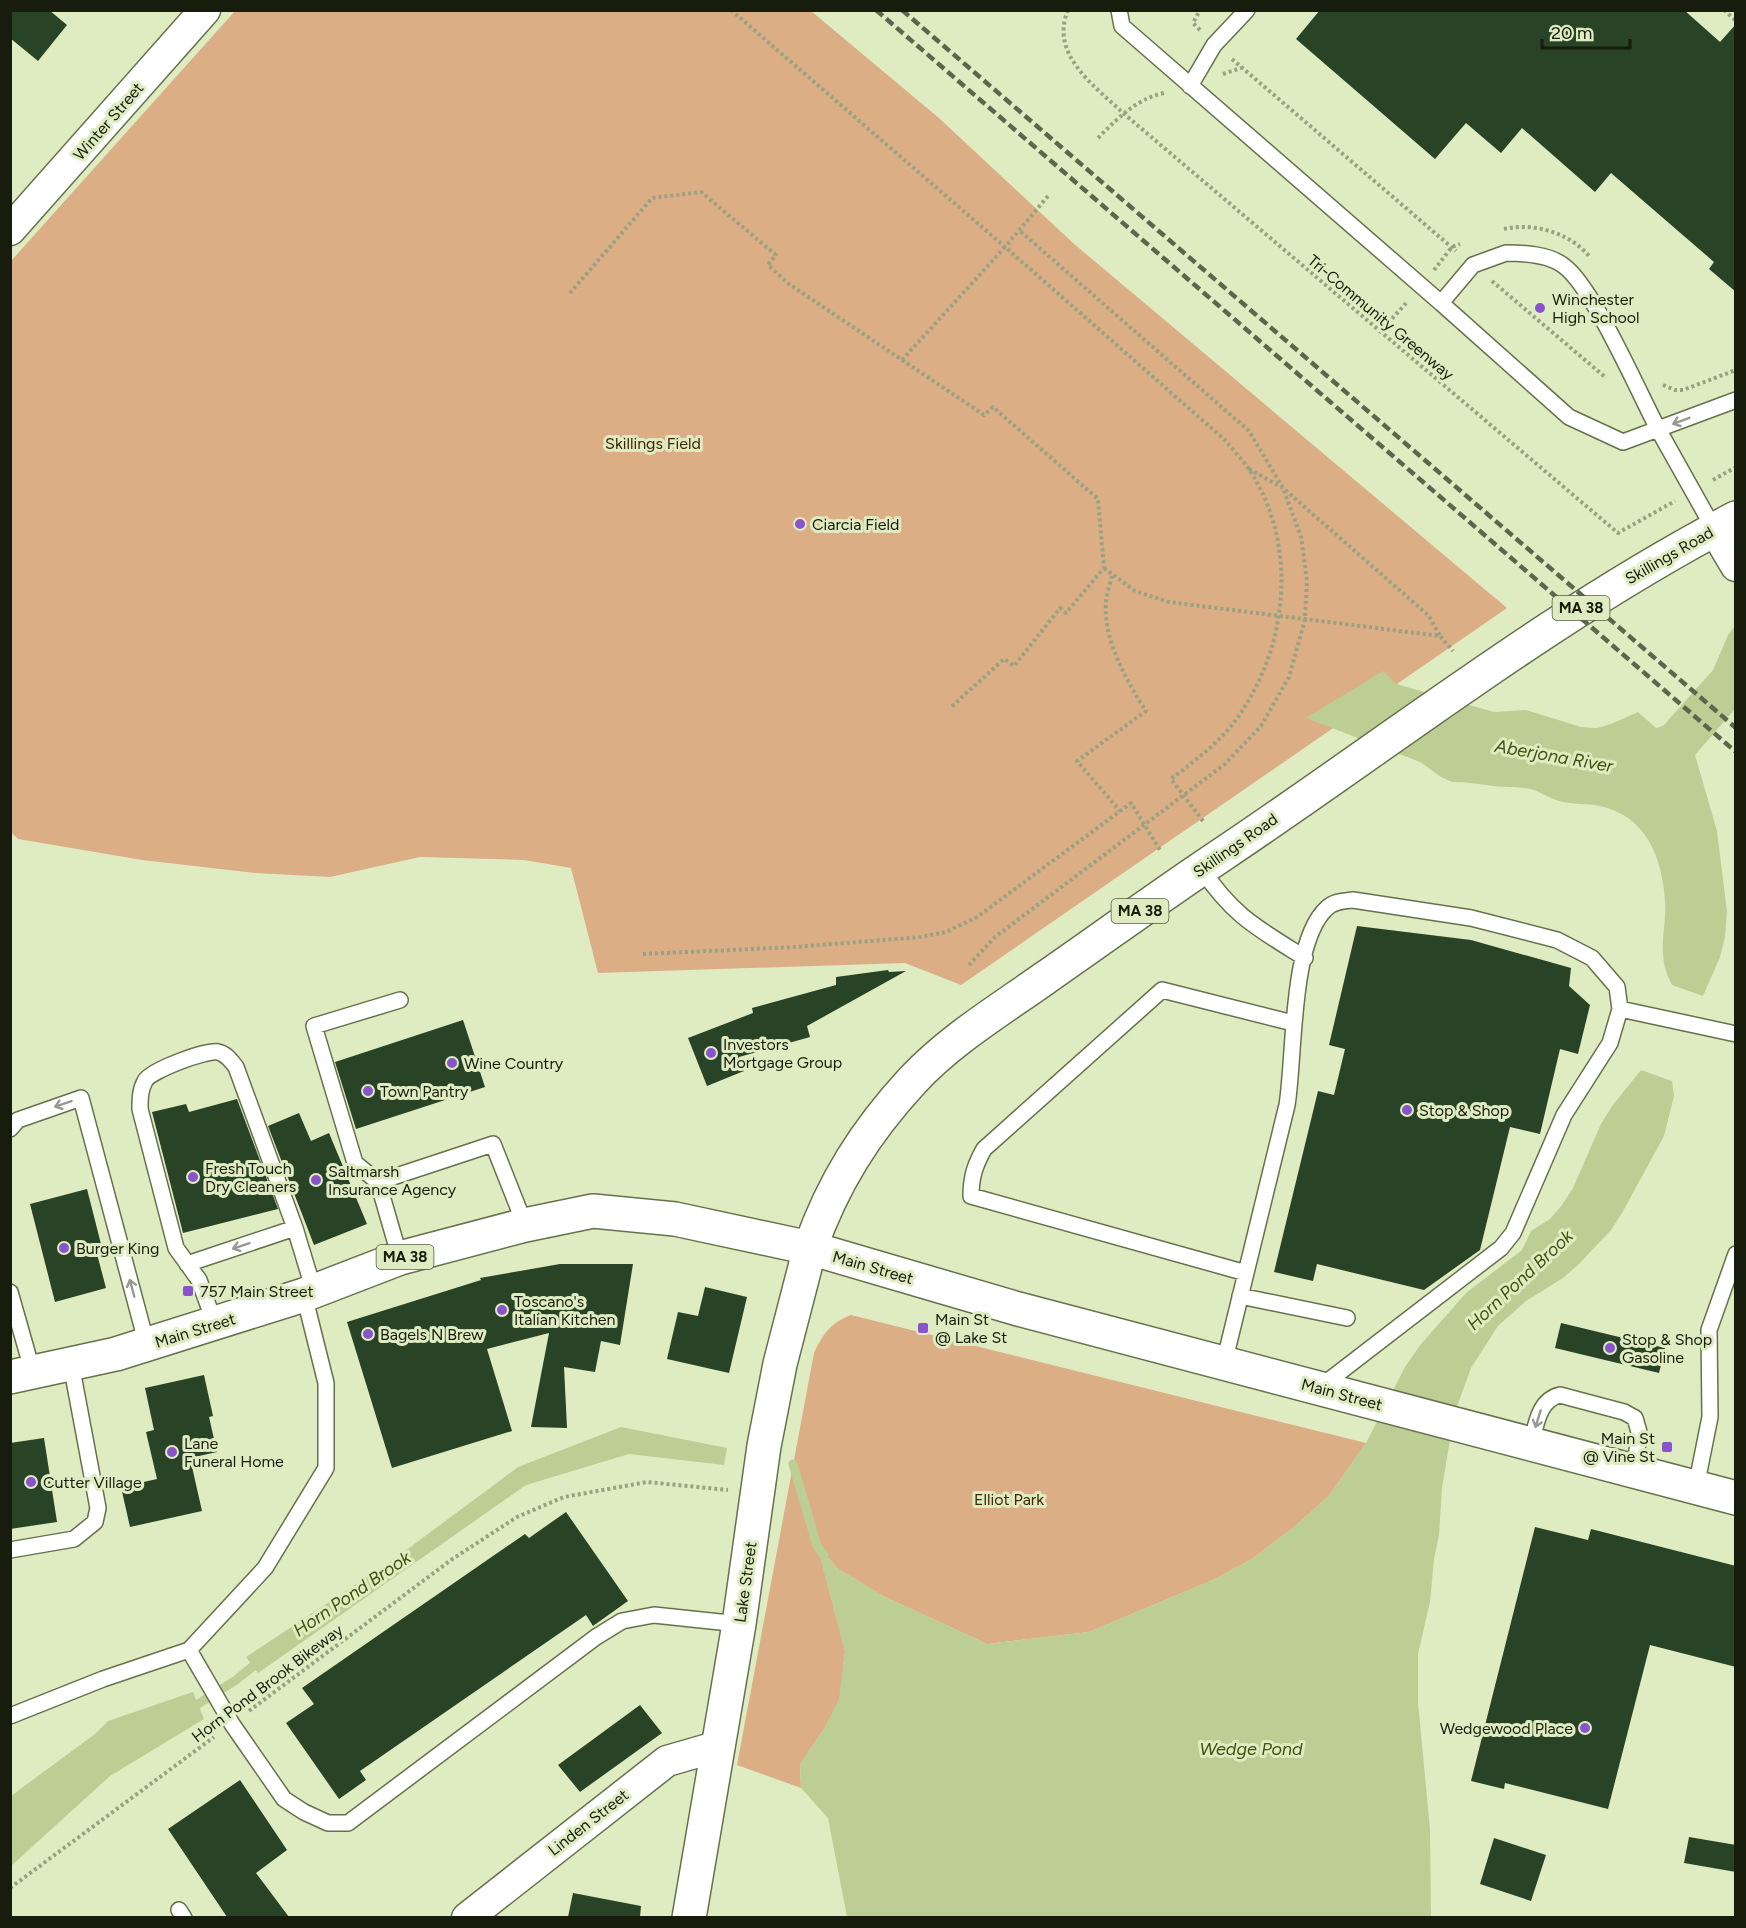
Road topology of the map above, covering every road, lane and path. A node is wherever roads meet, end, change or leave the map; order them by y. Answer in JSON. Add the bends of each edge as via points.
{"nodes":[{"id":1,"x":205,"y":10,"type":"edge"},
{"id":2,"x":731,"y":10,"type":"edge"},
{"id":3,"x":1068,"y":10,"type":"edge"},
{"id":4,"x":1119,"y":10,"type":"edge"},
{"id":5,"x":1200,"y":10,"type":"edge"},
{"id":6,"x":1247,"y":10,"type":"edge"},
{"id":7,"x":1724,"y":10,"type":"edge"},
{"id":8,"x":1736,"y":21,"type":"edge"},
{"id":9,"x":1214,"y":45,"type":"junction"},
{"id":10,"x":1190,"y":86,"type":"junction"},
{"id":11,"x":1123,"y":113,"type":"junction"},
{"id":12,"x":1098,"y":138,"type":"dead end"},
{"id":13,"x":1048,"y":196,"type":"dead end"},
{"id":14,"x":10,"y":230,"type":"edge"},
{"id":15,"x":1020,"y":231,"type":"junction"},
{"id":16,"x":1005,"y":247,"type":"junction"},
{"id":17,"x":1473,"y":265,"type":"junction"},
{"id":18,"x":570,"y":293,"type":"dead end"},
{"id":19,"x":1442,"y":303,"type":"junction"},
{"id":20,"x":902,"y":360,"type":"junction"},
{"id":21,"x":1606,"y":378,"type":"dead end"},
{"id":22,"x":1736,"y":400,"type":"edge"},
{"id":23,"x":1658,"y":429,"type":"junction"},
{"id":24,"x":1736,"y":467,"type":"edge"},
{"id":25,"x":1248,"y":469,"type":"junction"},
{"id":26,"x":1283,"y":488,"type":"junction"},
{"id":27,"x":1692,"y":491,"type":"junction"},
{"id":28,"x":1725,"y":524,"type":"edge"},
{"id":29,"x":1736,"y":566,"type":"edge"},
{"id":30,"x":1104,"y":567,"type":"junction"},
{"id":31,"x":1112,"y":576,"type":"junction"},
{"id":32,"x":1280,"y":617,"type":"junction"},
{"id":33,"x":1305,"y":619,"type":"junction"},
{"id":34,"x":1440,"y":636,"type":"junction"},
{"id":35,"x":1453,"y":651,"type":"dead end"},
{"id":36,"x":951,"y":707,"type":"dead end"},
{"id":37,"x":1183,"y":796,"type":"junction"},
{"id":38,"x":1120,"y":811,"type":"junction"},
{"id":39,"x":1203,"y":821,"type":"dead end"},
{"id":40,"x":1144,"y":825,"type":"junction"},
{"id":41,"x":1160,"y":850,"type":"dead end"},
{"id":42,"x":1202,"y":868,"type":"junction"},
{"id":43,"x":643,"y":954,"type":"dead end"},
{"id":44,"x":1305,"y":958,"type":"junction"},
{"id":45,"x":969,"y":965,"type":"dead end"},
{"id":46,"x":400,"y":1000,"type":"dead end"},
{"id":47,"x":1620,"y":1009,"type":"junction"},
{"id":48,"x":1293,"y":1023,"type":"junction"},
{"id":49,"x":1736,"y":1034,"type":"edge"},
{"id":50,"x":10,"y":1129,"type":"edge"},
{"id":51,"x":378,"y":1182,"type":"junction"},
{"id":52,"x":525,"y":1225,"type":"junction"},
{"id":53,"x":295,"y":1228,"type":"junction"},
{"id":54,"x":810,"y":1248,"type":"junction"},
{"id":55,"x":1736,"y":1254,"type":"edge"},
{"id":56,"x":400,"y":1258,"type":"junction"},
{"id":57,"x":187,"y":1264,"type":"junction"},
{"id":58,"x":1246,"y":1273,"type":"junction"},
{"id":59,"x":10,"y":1292,"type":"edge"},
{"id":60,"x":309,"y":1293,"type":"junction"},
{"id":61,"x":1240,"y":1296,"type":"junction"},
{"id":62,"x":1347,"y":1317,"type":"dead end"},
{"id":63,"x":215,"y":1324,"type":"junction"},
{"id":64,"x":147,"y":1345,"type":"junction"},
{"id":65,"x":1224,"y":1363,"type":"junction"},
{"id":66,"x":71,"y":1364,"type":"junction"},
{"id":67,"x":22,"y":1375,"type":"edge"},
{"id":68,"x":1319,"y":1388,"type":"junction"},
{"id":69,"x":1531,"y":1444,"type":"junction"},
{"id":70,"x":1635,"y":1470,"type":"junction"},
{"id":71,"x":1696,"y":1487,"type":"junction"},
{"id":72,"x":756,"y":1493,"type":"junction"},
{"id":73,"x":1736,"y":1498,"type":"edge"},
{"id":74,"x":10,"y":1550,"type":"edge"},
{"id":75,"x":739,"y":1624,"type":"junction"},
{"id":76,"x":189,"y":1650,"type":"junction"},
{"id":77,"x":10,"y":1716,"type":"edge"},
{"id":78,"x":228,"y":1718,"type":"junction"},
{"id":79,"x":719,"y":1746,"type":"junction"},
{"id":80,"x":10,"y":1888,"type":"edge"},
{"id":81,"x":467,"y":1917,"type":"edge"},
{"id":82,"x":689,"y":1917,"type":"edge"}],
"edges":[{"from":1,"to":14,"type":"street","name":"Winter Street"},
{"from":2,"to":16,"type":"path"},
{"from":3,"to":11,"type":"path","name":"Tri-Community Greenway","via":[[1063,41],[1076,68]]},
{"from":4,"to":10,"type":"lane","via":[[1122,26]]},
{"from":5,"to":9,"type":"path","via":[[1193,23]]},
{"from":6,"to":9,"type":"lane"},
{"from":7,"to":8,"type":"path"},
{"from":9,"to":10,"type":"lane"},
{"from":9,"to":17,"type":"path"},
{"from":10,"to":19,"type":"lane"},
{"from":11,"to":12,"type":"path"},
{"from":11,"to":27,"type":"path","name":"Tri-Community Greenway","via":[[1618,533]]},
{"from":13,"to":15,"type":"path"},
{"from":15,"to":16,"type":"path"},
{"from":15,"to":26,"type":"path","via":[[1249,431]]},
{"from":16,"to":20,"type":"path"},
{"from":16,"to":25,"type":"path","via":[[1225,440]]},
{"from":17,"to":19,"type":"lane"},
{"from":17,"to":21,"type":"path"},
{"from":17,"to":23,"type":"lane","via":[[1506,253],[1530,253],[1564,265],[1585,290]]},
{"from":18,"to":20,"type":"path","via":[[652,198],[701,192],[776,255],[768,265],[789,284]]},
{"from":19,"to":23,"type":"lane","via":[[1569,417],[1623,442]]},
{"from":20,"to":30,"type":"path","via":[[984,415],[993,407],[1098,499]]},
{"from":22,"to":23,"type":"lane","one_way":true},
{"from":23,"to":27,"type":"lane"},
{"from":24,"to":27,"type":"path","name":"Tri-Community Greenway"},
{"from":25,"to":26,"type":"path"},
{"from":25,"to":32,"type":"path","via":[[1276,535],[1282,587]]},
{"from":26,"to":33,"type":"path","via":[[1301,537],[1307,581]]},
{"from":26,"to":34,"type":"path","via":[[1429,616]]},
{"from":27,"to":28,"type":"lane"},
{"from":28,"to":29,"type":"street"},
{"from":28,"to":42,"type":"main road","name":"Skillings Road","number":"MA 38","via":[[1582,607]]},
{"from":30,"to":31,"type":"path"},
{"from":30,"to":36,"type":"path","via":[[1066,613],[1060,608],[1014,666],[1004,659]]},
{"from":31,"to":32,"type":"path","via":[[1135,591],[1169,602]]},
{"from":31,"to":38,"type":"path","via":[[1105,604],[1112,644],[1125,678],[1146,711],[1077,761]]},
{"from":32,"to":33,"type":"path"},
{"from":32,"to":37,"type":"path","via":[[1271,655],[1255,692],[1234,723],[1171,779]]},
{"from":33,"to":34,"type":"path"},
{"from":33,"to":37,"type":"path","via":[[1289,677],[1261,726],[1225,764]]},
{"from":34,"to":35,"type":"path"},
{"from":37,"to":39,"type":"path"},
{"from":37,"to":40,"type":"path"},
{"from":38,"to":40,"type":"path","via":[[1131,803]]},
{"from":38,"to":43,"type":"path","via":[[977,917],[946,932],[807,946]]},
{"from":40,"to":41,"type":"path"},
{"from":40,"to":45,"type":"path","via":[[995,937]]},
{"from":42,"to":44,"type":"lane","via":[[1236,913]]},
{"from":42,"to":54,"type":"main road","name":"Skillings Road","number":"MA 38","via":[[993,1014],[914,1079],[842,1172]]},
{"from":44,"to":47,"type":"lane","via":[[1314,925],[1335,902],[1353,900],[1471,918],[1581,950],[1611,977],[1620,996]]},
{"from":44,"to":48,"type":"lane"},
{"from":46,"to":51,"type":"lane","via":[[314,1026],[354,1163]]},
{"from":47,"to":49,"type":"lane"},
{"from":47,"to":68,"type":"lane","via":[[1610,1043],[1564,1115],[1508,1242]]},
{"from":48,"to":58,"type":"lane","via":[[1287,1105]]},
{"from":48,"to":58,"type":"lane","via":[[1162,990],[984,1149],[971,1182],[971,1196]]},
{"from":64,"to":50,"type":"lane","one_way":true,"via":[[81,1098],[18,1120]]},
{"from":51,"to":52,"type":"lane","via":[[493,1144]]},
{"from":51,"to":56,"type":"lane"},
{"from":52,"to":54,"type":"main road","name":"Main Street","number":"MA 38","via":[[593,1211],[675,1219]]},
{"from":52,"to":56,"type":"main road","name":"Main Street","number":"MA 38"},
{"from":53,"to":57,"type":"lane","one_way":true},
{"from":53,"to":57,"type":"lane","via":[[236,1067],[228,1056],[217,1051],[158,1069],[146,1079],[140,1109],[176,1248]]},
{"from":53,"to":60,"type":"lane"},
{"from":54,"to":65,"type":"main road","name":"Main Street","via":[[1018,1309]]},
{"from":54,"to":72,"type":"main road","name":"Lake Street","via":[[780,1364]]},
{"from":55,"to":71,"type":"lane","via":[[1710,1330],[1710,1417]]},
{"from":56,"to":60,"type":"main road","name":"Main Street","number":"MA 38"},
{"from":57,"to":63,"type":"lane","via":[[200,1280]]},
{"from":58,"to":61,"type":"lane"},
{"from":59,"to":67,"type":"lane"},
{"from":60,"to":63,"type":"main road","name":"Main Street","number":"MA 38"},
{"from":60,"to":76,"type":"lane","via":[[326,1383],[326,1468],[265,1568]]},
{"from":61,"to":62,"type":"lane"},
{"from":61,"to":65,"type":"lane"},
{"from":63,"to":64,"type":"main road","name":"Main Street","number":"MA 38"},
{"from":64,"to":66,"type":"main road","name":"Main Street","number":"MA 38"},
{"from":65,"to":68,"type":"main road","name":"Main Street"},
{"from":66,"to":67,"type":"main road","name":"Main Street","number":"MA 38"},
{"from":66,"to":74,"type":"lane","via":[[98,1508],[95,1522],[74,1539]]},
{"from":68,"to":69,"type":"main road","name":"Main Street"},
{"from":69,"to":70,"type":"main road","name":"Main Street"},
{"from":70,"to":69,"type":"lane","one_way":true,"via":[[1639,1431],[1635,1418],[1560,1395],[1542,1406]]},
{"from":70,"to":71,"type":"main road","name":"Main Street"},
{"from":71,"to":73,"type":"main road","name":"Main Street"},
{"from":72,"to":75,"type":"main road","name":"Lake Street"},
{"from":72,"to":78,"type":"path","name":"Horn Pond Brook Bikeway","via":[[647,1482],[564,1497],[517,1517]]},
{"from":75,"to":78,"type":"lane","via":[[654,1615],[622,1621],[348,1823],[328,1823],[284,1799]]},
{"from":75,"to":79,"type":"main road","name":"Lake Street"},
{"from":76,"to":77,"type":"lane"},
{"from":76,"to":78,"type":"lane"},
{"from":78,"to":80,"type":"path","name":"Horn Pond Brook Bikeway"},
{"from":79,"to":81,"type":"street","name":"Linden Street","via":[[667,1761]]},
{"from":79,"to":82,"type":"main road","name":"Lake Street"}]}
